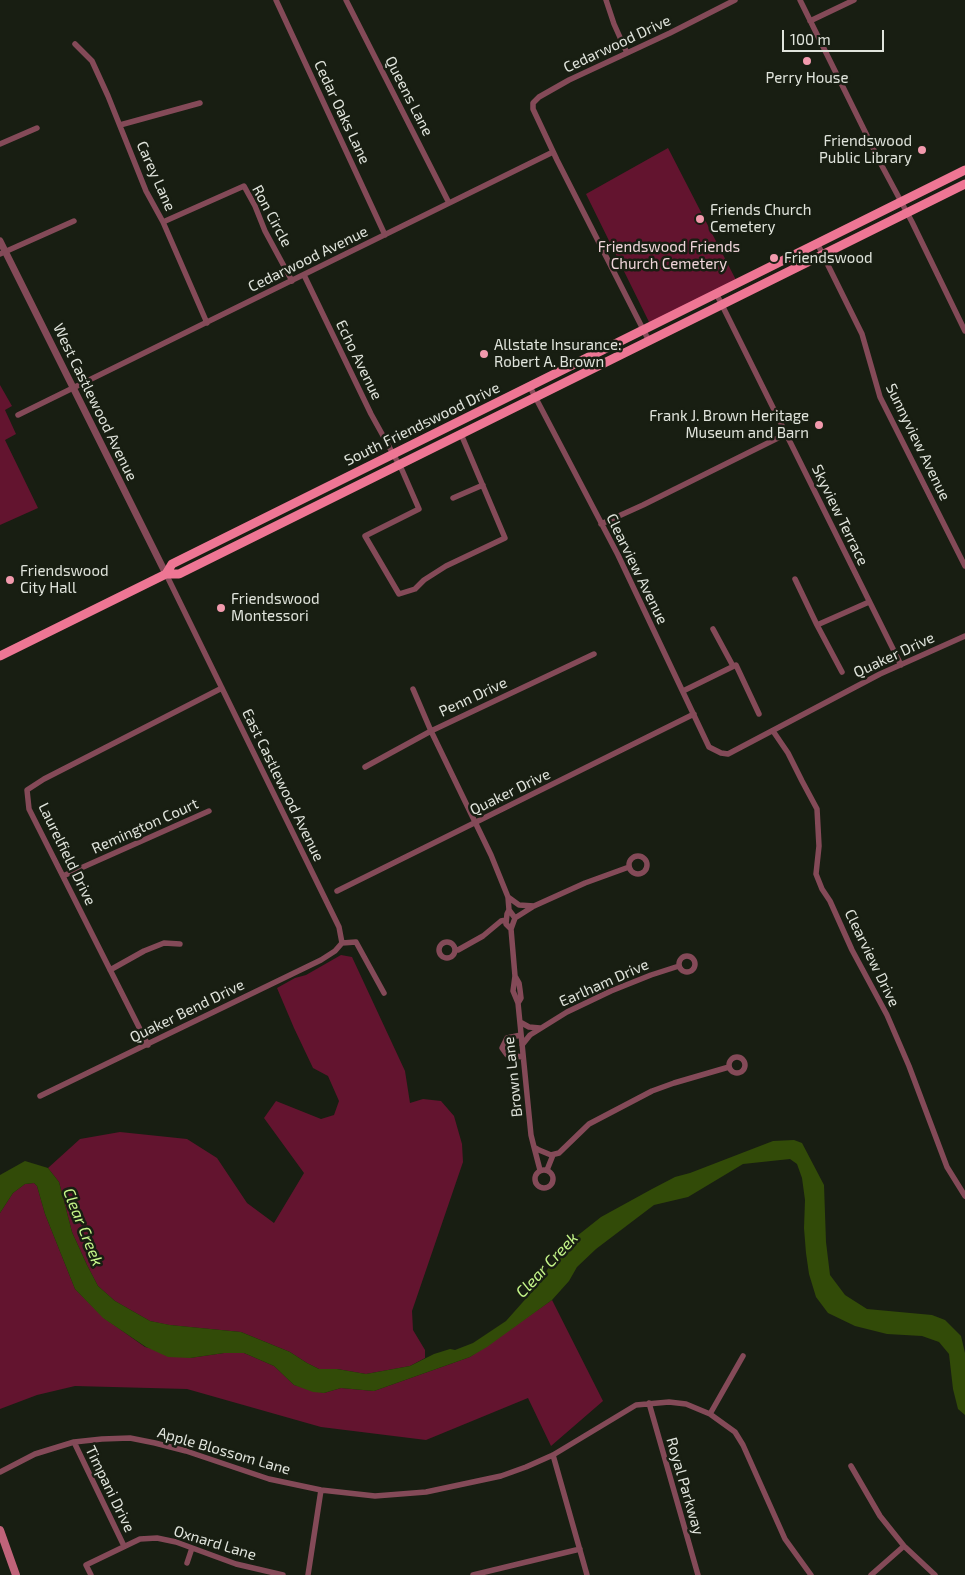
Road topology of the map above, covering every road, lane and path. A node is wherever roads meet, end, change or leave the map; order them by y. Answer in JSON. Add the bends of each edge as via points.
{"nodes":[{"id":1,"x":276,"y":0,"type":"edge"},
{"id":2,"x":346,"y":0,"type":"edge"},
{"id":3,"x":606,"y":0,"type":"edge"},
{"id":4,"x":735,"y":0,"type":"edge"},
{"id":5,"x":800,"y":0,"type":"edge"},
{"id":6,"x":854,"y":0,"type":"edge"},
{"id":7,"x":810,"y":21,"type":"junction"},
{"id":8,"x":75,"y":44,"type":"dead end"},
{"id":9,"x":627,"y":53,"type":"junction"},
{"id":10,"x":200,"y":102,"type":"dead end"},
{"id":11,"x":120,"y":125,"type":"junction"},
{"id":12,"x":37,"y":128,"type":"dead end"},
{"id":13,"x":0,"y":144,"type":"edge"},
{"id":14,"x":553,"y":152,"type":"junction"},
{"id":15,"x":965,"y":170,"type":"edge"},
{"id":16,"x":965,"y":184,"type":"edge"},
{"id":17,"x":902,"y":203,"type":"junction"},
{"id":18,"x":449,"y":204,"type":"junction"},
{"id":19,"x":907,"y":213,"type":"junction"},
{"id":20,"x":74,"y":222,"type":"dead end"},
{"id":21,"x":163,"y":222,"type":"junction"},
{"id":22,"x":385,"y":235,"type":"junction"},
{"id":23,"x":0,"y":241,"type":"edge"},
{"id":24,"x":818,"y":245,"type":"junction"},
{"id":25,"x":3,"y":253,"type":"edge"},
{"id":26,"x":823,"y":254,"type":"junction"},
{"id":27,"x":304,"y":275,"type":"junction"},
{"id":28,"x":292,"y":281,"type":"junction"},
{"id":29,"x":717,"y":295,"type":"junction"},
{"id":30,"x":721,"y":305,"type":"junction"},
{"id":31,"x":207,"y":323,"type":"junction"},
{"id":32,"x":644,"y":331,"type":"junction"},
{"id":33,"x":965,"y":331,"type":"edge"},
{"id":34,"x":626,"y":340,"type":"junction"},
{"id":35,"x":649,"y":341,"type":"junction"},
{"id":36,"x":631,"y":350,"type":"junction"},
{"id":37,"x":530,"y":387,"type":"junction"},
{"id":38,"x":73,"y":388,"type":"junction"},
{"id":39,"x":537,"y":397,"type":"junction"},
{"id":40,"x":18,"y":416,"type":"dead end"},
{"id":41,"x":461,"y":434,"type":"junction"},
{"id":42,"x":786,"y":434,"type":"junction"},
{"id":43,"x":392,"y":454,"type":"junction"},
{"id":44,"x":399,"y":465,"type":"junction"},
{"id":45,"x":483,"y":485,"type":"junction"},
{"id":46,"x":453,"y":498,"type":"dead end"},
{"id":47,"x":601,"y":524,"type":"junction"},
{"id":48,"x":965,"y":566,"type":"edge"},
{"id":49,"x":166,"y":574,"type":"junction"},
{"id":50,"x":795,"y":579,"type":"dead end"},
{"id":51,"x":869,"y":602,"type":"junction"},
{"id":52,"x":817,"y":625,"type":"junction"},
{"id":53,"x":713,"y":629,"type":"dead end"},
{"id":54,"x":965,"y":636,"type":"edge"},
{"id":55,"x":594,"y":654,"type":"dead end"},
{"id":56,"x":0,"y":656,"type":"edge"},
{"id":57,"x":900,"y":665,"type":"junction"},
{"id":58,"x":733,"y":666,"type":"junction"},
{"id":59,"x":842,"y":672,"type":"dead end"},
{"id":60,"x":222,"y":688,"type":"junction"},
{"id":61,"x":413,"y":689,"type":"dead end"},
{"id":62,"x":683,"y":691,"type":"junction"},
{"id":63,"x":694,"y":714,"type":"junction"},
{"id":64,"x":759,"y":714,"type":"dead end"},
{"id":65,"x":431,"y":731,"type":"junction"},
{"id":66,"x":773,"y":731,"type":"junction"},
{"id":67,"x":727,"y":754,"type":"joint"},
{"id":68,"x":365,"y":767,"type":"dead end"},
{"id":69,"x":209,"y":811,"type":"dead end"},
{"id":70,"x":476,"y":823,"type":"junction"},
{"id":71,"x":629,"y":867,"type":"dead end"},
{"id":72,"x":63,"y":876,"type":"junction"},
{"id":73,"x":337,"y":892,"type":"dead end"},
{"id":74,"x":508,"y":897,"type":"junction"},
{"id":75,"x":534,"y":906,"type":"junction"},
{"id":76,"x":509,"y":910,"type":"junction"},
{"id":77,"x":515,"y":918,"type":"junction"},
{"id":78,"x":506,"y":920,"type":"junction"},
{"id":79,"x":511,"y":929,"type":"junction"},
{"id":80,"x":342,"y":943,"type":"junction"},
{"id":81,"x":180,"y":944,"type":"dead end"},
{"id":82,"x":455,"y":950,"type":"dead end"},
{"id":83,"x":679,"y":966,"type":"dead end"},
{"id":84,"x":110,"y":970,"type":"junction"},
{"id":85,"x":384,"y":993,"type":"dead end"},
{"id":86,"x":520,"y":1022,"type":"junction"},
{"id":87,"x":540,"y":1028,"type":"junction"},
{"id":88,"x":521,"y":1036,"type":"junction"},
{"id":89,"x":148,"y":1045,"type":"junction"},
{"id":90,"x":522,"y":1045,"type":"junction"},
{"id":91,"x":523,"y":1057,"type":"junction"},
{"id":92,"x":729,"y":1067,"type":"dead end"},
{"id":93,"x":40,"y":1096,"type":"dead end"},
{"id":94,"x":534,"y":1147,"type":"junction"},
{"id":95,"x":553,"y":1155,"type":"junction"},
{"id":96,"x":965,"y":1196,"type":"edge"},
{"id":97,"x":743,"y":1356,"type":"dead end"},
{"id":98,"x":649,"y":1403,"type":"junction"},
{"id":99,"x":710,"y":1414,"type":"junction"},
{"id":100,"x":74,"y":1442,"type":"junction"},
{"id":101,"x":553,"y":1455,"type":"junction"},
{"id":102,"x":850,"y":1466,"type":"dead end"},
{"id":103,"x":0,"y":1472,"type":"edge"},
{"id":104,"x":321,"y":1490,"type":"junction"},
{"id":105,"x":0,"y":1530,"type":"edge"},
{"id":106,"x":124,"y":1546,"type":"junction"},
{"id":107,"x":904,"y":1546,"type":"junction"},
{"id":108,"x":192,"y":1548,"type":"junction"},
{"id":109,"x":580,"y":1549,"type":"junction"},
{"id":110,"x":187,"y":1564,"type":"dead end"},
{"id":111,"x":493,"y":1573,"type":"edge"},
{"id":112,"x":16,"y":1575,"type":"edge"},
{"id":113,"x":91,"y":1575,"type":"edge"},
{"id":114,"x":283,"y":1575,"type":"edge"},
{"id":115,"x":308,"y":1575,"type":"edge"},
{"id":116,"x":473,"y":1575,"type":"edge"},
{"id":117,"x":587,"y":1575,"type":"edge"},
{"id":118,"x":698,"y":1575,"type":"edge"},
{"id":119,"x":811,"y":1575,"type":"edge"},
{"id":120,"x":871,"y":1575,"type":"edge"},
{"id":121,"x":935,"y":1575,"type":"edge"}],
"edges":[{"from":1,"to":22,"type":"street","name":"Cedar Oaks Lane"},
{"from":2,"to":18,"type":"street","name":"Queens Lane"},
{"from":3,"to":9,"type":"street"},
{"from":4,"to":9,"type":"street","name":"Cedarwood Drive"},
{"from":5,"to":7,"type":"street"},
{"from":6,"to":7,"type":"street"},
{"from":7,"to":17,"type":"street"},
{"from":8,"to":11,"type":"street","name":"Carey Lane","via":[[92,61]]},
{"from":9,"to":14,"type":"street","name":"Cedarwood Drive","via":[[569,80],[533,103]]},
{"from":10,"to":11,"type":"street"},
{"from":11,"to":21,"type":"street","name":"Carey Lane","via":[[146,191]]},
{"from":12,"to":13,"type":"street"},
{"from":14,"to":18,"type":"street","name":"Cedarwood Avenue"},
{"from":14,"to":32,"type":"street"},
{"from":15,"to":17,"type":"main road","name":"South Friendswood Drive"},
{"from":16,"to":19,"type":"main road","name":"South Friendswood Drive"},
{"from":17,"to":19,"type":"street"},
{"from":17,"to":24,"type":"main road","name":"South Friendswood Drive"},
{"from":18,"to":22,"type":"street","name":"Cedarwood Avenue"},
{"from":19,"to":26,"type":"main road","name":"South Friendswood Drive"},
{"from":19,"to":33,"type":"street"},
{"from":20,"to":25,"type":"street"},
{"from":21,"to":28,"type":"street","name":"Ron Circle","via":[[244,186]]},
{"from":21,"to":31,"type":"street","name":"Carey Lane"},
{"from":22,"to":27,"type":"street","name":"Cedarwood Avenue"},
{"from":23,"to":25,"type":"street","name":"West Castlewood Avenue"},
{"from":24,"to":26,"type":"street","name":"Sunnyview Avenue"},
{"from":24,"to":29,"type":"main road","name":"South Friendswood Drive"},
{"from":25,"to":38,"type":"street","name":"West Castlewood Avenue"},
{"from":26,"to":30,"type":"main road","name":"South Friendswood Drive"},
{"from":26,"to":48,"type":"street","name":"Sunnyview Avenue","via":[[862,334],[880,397]]},
{"from":27,"to":28,"type":"street","name":"Cedarwood Avenue"},
{"from":27,"to":43,"type":"street","name":"Echo Avenue"},
{"from":28,"to":31,"type":"street","name":"Cedarwood Avenue"},
{"from":29,"to":30,"type":"street","name":"Skyview Terrace"},
{"from":29,"to":32,"type":"main road","name":"South Friendswood Drive"},
{"from":30,"to":35,"type":"main road","name":"South Friendswood Drive"},
{"from":30,"to":42,"type":"street","name":"Skyview Terrace"},
{"from":31,"to":38,"type":"street","name":"Cedarwood Avenue"},
{"from":32,"to":34,"type":"main road","name":"South Friendswood Drive"},
{"from":32,"to":35,"type":"street"},
{"from":34,"to":36,"type":"main road"},
{"from":34,"to":37,"type":"main road","name":"South Friendswood Drive"},
{"from":35,"to":36,"type":"main road","name":"South Friendswood Drive"},
{"from":36,"to":39,"type":"main road","name":"South Friendswood Drive"},
{"from":37,"to":39,"type":"street","name":"Clearview Avenue"},
{"from":37,"to":43,"type":"main road","name":"South Friendswood Drive"},
{"from":38,"to":40,"type":"street","name":"Cedarwood Avenue"},
{"from":38,"to":49,"type":"street","name":"West Castlewood Avenue"},
{"from":39,"to":41,"type":"main road","name":"South Friendswood Drive"},
{"from":39,"to":47,"type":"street","name":"Clearview Avenue"},
{"from":41,"to":44,"type":"main road","name":"South Friendswood Drive"},
{"from":41,"to":45,"type":"street"},
{"from":42,"to":47,"type":"street"},
{"from":42,"to":51,"type":"street","name":"Skyview Terrace"},
{"from":43,"to":44,"type":"street","name":"Echo Avenue"},
{"from":43,"to":49,"type":"main road","name":"South Friendswood Drive","via":[[172,564]]},
{"from":44,"to":45,"type":"street","name":"Echo Avenue","via":[[419,509],[365,536],[399,594],[415,589],[446,566],[505,538]]},
{"from":44,"to":49,"type":"main road","name":"South Friendswood Drive","via":[[179,574]]},
{"from":45,"to":46,"type":"street"},
{"from":47,"to":62,"type":"street","name":"Clearview Avenue"},
{"from":49,"to":56,"type":"main road","name":"South Friendswood Drive"},
{"from":49,"to":60,"type":"street","name":"East Castlewood Avenue"},
{"from":50,"to":52,"type":"street"},
{"from":51,"to":52,"type":"street"},
{"from":51,"to":57,"type":"street","name":"Skyview Terrace"},
{"from":52,"to":59,"type":"street"},
{"from":53,"to":58,"type":"street"},
{"from":54,"to":57,"type":"street","name":"Quaker Drive"},
{"from":55,"to":65,"type":"street","name":"Penn Drive"},
{"from":57,"to":66,"type":"street","name":"Quaker Drive"},
{"from":58,"to":62,"type":"street"},
{"from":58,"to":64,"type":"street","via":[[736,665]]},
{"from":60,"to":72,"type":"street","name":"Laurelfield Drive","via":[[27,790],[29,809]]},
{"from":60,"to":80,"type":"street","name":"East Castlewood Avenue","via":[[339,927]]},
{"from":61,"to":65,"type":"street"},
{"from":62,"to":63,"type":"street","name":"Clearview Avenue"},
{"from":63,"to":67,"type":"street","name":"Clearview Avenue","via":[[709,747]]},
{"from":63,"to":70,"type":"street","name":"Quaker Drive"},
{"from":65,"to":68,"type":"street","name":"Penn Drive"},
{"from":65,"to":70,"type":"street"},
{"from":66,"to":67,"type":"street","name":"Quaker Drive"},
{"from":66,"to":96,"type":"street","name":"Clearview Drive","via":[[817,809],[816,874],[822,889],[887,1015],[947,1167]]},
{"from":69,"to":72,"type":"street","name":"Remington Court"},
{"from":70,"to":73,"type":"street","name":"Quaker Drive"},
{"from":70,"to":74,"type":"street"},
{"from":71,"to":75,"type":"street"},
{"from":72,"to":84,"type":"street","name":"Laurelfield Drive"},
{"from":74,"to":75,"type":"street","via":[[519,905]]},
{"from":74,"to":76,"type":"street"},
{"from":75,"to":77,"type":"street"},
{"from":76,"to":77,"type":"street"},
{"from":76,"to":78,"type":"street"},
{"from":77,"to":79,"type":"street","name":"Brown Lane"},
{"from":78,"to":79,"type":"street","name":"Brown Lane"},
{"from":78,"to":82,"type":"street"},
{"from":79,"to":86,"type":"street","name":"Brown Lane","via":[[515,976],[512,991],[518,1003]]},
{"from":80,"to":85,"type":"street","via":[[356,942]]},
{"from":80,"to":89,"type":"street","name":"Quaker Bend Drive","via":[[321,960]]},
{"from":81,"to":84,"type":"street","via":[[164,943]]},
{"from":83,"to":87,"type":"street","name":"Earlham Drive","via":[[611,991]]},
{"from":84,"to":89,"type":"street","name":"Laurelfield Drive"},
{"from":86,"to":87,"type":"street"},
{"from":86,"to":88,"type":"street","name":"Brown Lane"},
{"from":87,"to":90,"type":"street","name":"Earlham Drive"},
{"from":88,"to":90,"type":"street","name":"Brown Lane"},
{"from":88,"to":91,"type":"street","via":[[507,1038],[502,1048],[507,1055]]},
{"from":89,"to":93,"type":"street","name":"Quaker Bend Drive"},
{"from":90,"to":91,"type":"street","name":"Brown Lane"},
{"from":91,"to":94,"type":"street","name":"Brown Lane"},
{"from":92,"to":95,"type":"street","via":[[652,1092],[589,1124]]},
{"from":94,"to":95,"type":"street"},
{"from":94,"to":95,"type":"street","name":"Brown Lane","via":[[543,1170]]},
{"from":97,"to":99,"type":"street"},
{"from":98,"to":99,"type":"street","name":"Apple Blossom Lane","via":[[686,1404]]},
{"from":98,"to":101,"type":"street","name":"Apple Blossom Lane","via":[[636,1405]]},
{"from":98,"to":118,"type":"street","name":"Royal Parkway"},
{"from":99,"to":119,"type":"street","name":"Apple Blossom Lane","via":[[735,1432],[785,1538]]},
{"from":100,"to":103,"type":"street","name":"Apple Blossom Lane","via":[[35,1454]]},
{"from":100,"to":104,"type":"street","name":"Apple Blossom Lane","via":[[130,1438],[155,1442],[269,1480]]},
{"from":100,"to":106,"type":"street","name":"Timpani Drive"},
{"from":101,"to":104,"type":"street","name":"Apple Blossom Lane","via":[[501,1476],[426,1492],[375,1496]]},
{"from":101,"to":109,"type":"street"},
{"from":102,"to":107,"type":"street","via":[[880,1516]]},
{"from":104,"to":115,"type":"street"},
{"from":105,"to":112,"type":"main road"},
{"from":106,"to":108,"type":"street","name":"Oxnard Lane","via":[[140,1539],[157,1538]]},
{"from":106,"to":113,"type":"street","name":"Oxnard Lane","via":[[86,1565]]},
{"from":107,"to":120,"type":"street"},
{"from":107,"to":121,"type":"street"},
{"from":108,"to":110,"type":"street"},
{"from":108,"to":114,"type":"street","name":"Oxnard Lane","via":[[236,1564]]},
{"from":109,"to":111,"type":"street"},
{"from":109,"to":117,"type":"street"},
{"from":111,"to":116,"type":"street"}]}
